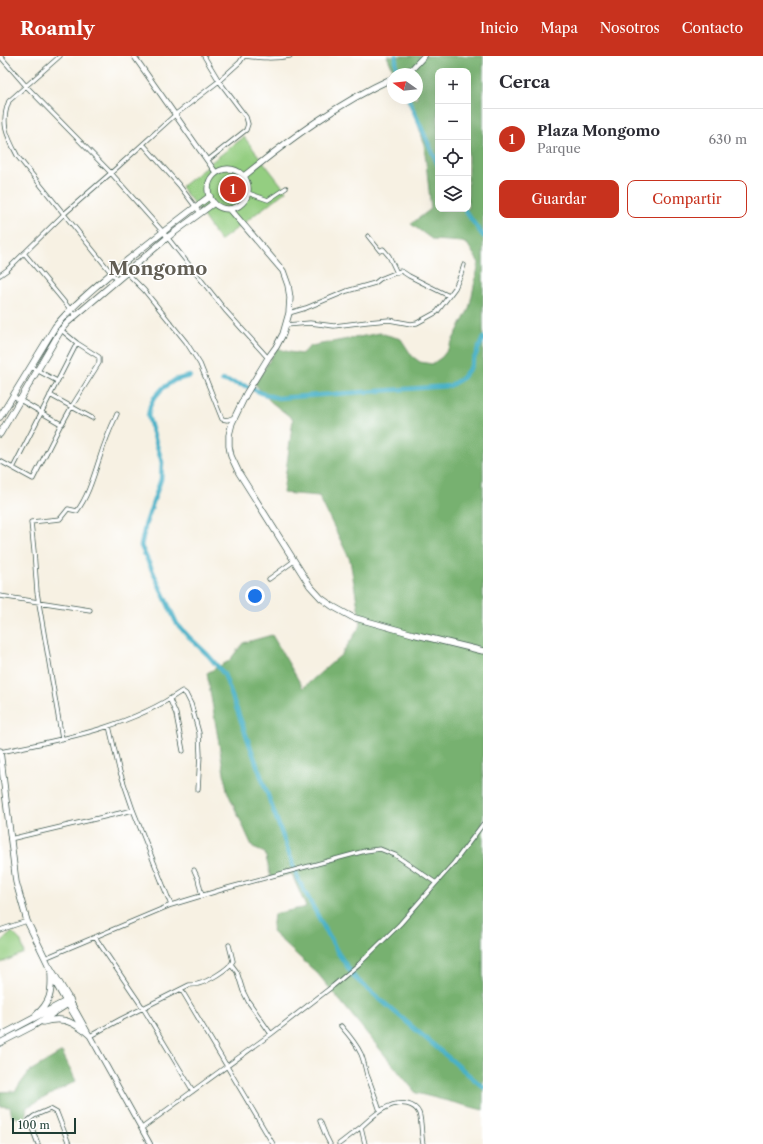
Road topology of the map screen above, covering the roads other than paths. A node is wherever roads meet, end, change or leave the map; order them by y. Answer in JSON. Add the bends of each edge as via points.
{"nodes":[{"id":1,"x":0,"y":56,"type":"edge"},
{"id":2,"x":60,"y":56,"type":"edge"},
{"id":3,"x":142,"y":56,"type":"edge"},
{"id":4,"x":204,"y":56,"type":"edge"},
{"id":5,"x":244,"y":56,"type":"edge"},
{"id":6,"x":290,"y":56,"type":"edge"},
{"id":7,"x":424,"y":56,"type":"edge"},
{"id":8,"x":135,"y":58,"type":"edge"},
{"id":9,"x":412,"y":68,"type":"edge"},
{"id":10,"x":219,"y":81,"type":"junction"},
{"id":11,"x":387,"y":81,"type":"edge"},
{"id":12,"x":26,"y":86,"type":"junction"},
{"id":13,"x":176,"y":114,"type":"junction"},
{"id":14,"x":143,"y":144,"type":"junction"},
{"id":15,"x":208,"y":160,"type":"junction"},
{"id":16,"x":111,"y":173,"type":"junction"},
{"id":17,"x":216,"y":173,"type":"junction"},
{"id":18,"x":244,"y":176,"type":"junction"},
{"id":19,"x":286,"y":188,"type":"dead end"},
{"id":20,"x":248,"y":193,"type":"junction"},
{"id":21,"x":210,"y":196,"type":"junction"},
{"id":22,"x":214,"y":203,"type":"junction"},
{"id":23,"x":237,"y":206,"type":"junction"},
{"id":24,"x":195,"y":207,"type":"junction"},
{"id":25,"x":230,"y":209,"type":"junction"},
{"id":26,"x":200,"y":213,"type":"junction"},
{"id":27,"x":64,"y":214,"type":"junction"},
{"id":28,"x":241,"y":221,"type":"junction"},
{"id":29,"x":163,"y":232,"type":"junction"},
{"id":30,"x":368,"y":236,"type":"dead end"},
{"id":31,"x":168,"y":237,"type":"junction"},
{"id":32,"x":24,"y":253,"type":"junction"},
{"id":33,"x":464,"y":264,"type":"dead end"},
{"id":34,"x":126,"y":272,"type":"junction"},
{"id":35,"x":111,"y":273,"type":"junction"},
{"id":36,"x":397,"y":273,"type":"junction"},
{"id":37,"x":0,"y":275,"type":"edge"},
{"id":38,"x":117,"y":280,"type":"junction"},
{"id":39,"x":449,"y":296,"type":"junction"},
{"id":40,"x":70,"y":309,"type":"junction"},
{"id":41,"x":289,"y":313,"type":"junction"},
{"id":42,"x":75,"y":315,"type":"junction"},
{"id":43,"x":286,"y":325,"type":"junction"},
{"id":44,"x":55,"y":327,"type":"junction"},
{"id":45,"x":61,"y":330,"type":"junction"},
{"id":46,"x":77,"y":343,"type":"junction"},
{"id":47,"x":268,"y":358,"type":"junction"},
{"id":48,"x":31,"y":367,"type":"junction"},
{"id":49,"x":37,"y":371,"type":"junction"},
{"id":50,"x":57,"y":381,"type":"junction"},
{"id":51,"x":50,"y":395,"type":"junction"},
{"id":52,"x":13,"y":396,"type":"junction"},
{"id":53,"x":20,"y":400,"type":"junction"},
{"id":54,"x":72,"y":406,"type":"junction"},
{"id":55,"x":41,"y":412,"type":"junction"},
{"id":56,"x":117,"y":414,"type":"dead end"},
{"id":57,"x":236,"y":416,"type":"junction"},
{"id":58,"x":0,"y":417,"type":"edge"},
{"id":59,"x":92,"y":418,"type":"dead end"},
{"id":60,"x":61,"y":424,"type":"junction"},
{"id":61,"x":0,"y":434,"type":"edge"},
{"id":62,"x":0,"y":461,"type":"edge"},
{"id":63,"x":13,"y":468,"type":"junction"},
{"id":64,"x":294,"y":561,"type":"junction"},
{"id":65,"x":269,"y":579,"type":"dead end"},
{"id":66,"x":0,"y":596,"type":"edge"},
{"id":67,"x":38,"y":602,"type":"junction"},
{"id":68,"x":90,"y":610,"type":"dead end"},
{"id":69,"x":483,"y":651,"type":"edge"},
{"id":70,"x":170,"y":700,"type":"junction"},
{"id":71,"x":109,"y":726,"type":"junction"},
{"id":72,"x":62,"y":739,"type":"junction"},
{"id":73,"x":0,"y":751,"type":"edge"},
{"id":74,"x":183,"y":751,"type":"dead end"},
{"id":75,"x":198,"y":790,"type":"dead end"},
{"id":76,"x":133,"y":810,"type":"junction"},
{"id":77,"x":483,"y":824,"type":"edge"},
{"id":78,"x":10,"y":839,"type":"junction"},
{"id":79,"x":194,"y":870,"type":"dead end"},
{"id":80,"x":436,"y":883,"type":"junction"},
{"id":81,"x":202,"y":896,"type":"junction"},
{"id":82,"x":171,"y":905,"type":"junction"},
{"id":83,"x":27,"y":921,"type":"junction"},
{"id":84,"x":0,"y":930,"type":"edge"},
{"id":85,"x":95,"y":937,"type":"junction"},
{"id":86,"x":229,"y":945,"type":"dead end"},
{"id":87,"x":46,"y":961,"type":"junction"},
{"id":88,"x":232,"y":964,"type":"junction"},
{"id":89,"x":51,"y":974,"type":"junction"},
{"id":90,"x":181,"y":989,"type":"junction"},
{"id":91,"x":69,"y":1002,"type":"junction"},
{"id":92,"x":143,"y":1008,"type":"junction"},
{"id":93,"x":32,"y":1023,"type":"junction"},
{"id":94,"x":341,"y":1026,"type":"dead end"},
{"id":95,"x":83,"y":1030,"type":"junction"},
{"id":96,"x":271,"y":1034,"type":"junction"},
{"id":97,"x":0,"y":1036,"type":"edge"},
{"id":98,"x":90,"y":1036,"type":"junction"},
{"id":99,"x":0,"y":1043,"type":"edge"},
{"id":100,"x":226,"y":1066,"type":"junction"},
{"id":101,"x":193,"y":1091,"type":"junction"},
{"id":102,"x":380,"y":1111,"type":"junction"},
{"id":103,"x":320,"y":1121,"type":"dead end"},
{"id":104,"x":361,"y":1127,"type":"junction"},
{"id":105,"x":142,"y":1128,"type":"junction"},
{"id":106,"x":38,"y":1144,"type":"edge"},
{"id":107,"x":70,"y":1144,"type":"edge"},
{"id":108,"x":150,"y":1144,"type":"edge"},
{"id":109,"x":273,"y":1144,"type":"edge"},
{"id":110,"x":330,"y":1144,"type":"edge"},
{"id":111,"x":339,"y":1144,"type":"edge"},
{"id":112,"x":365,"y":1144,"type":"edge"},
{"id":113,"x":423,"y":1144,"type":"edge"}],
"edges":[{"from":1,"to":12,"type":"street"},
{"from":2,"to":12,"type":"street"},
{"from":3,"to":8,"type":"street"},
{"from":4,"to":10,"type":"street"},
{"from":5,"to":6,"type":"street","via":[[266,59]]},
{"from":5,"to":10,"type":"street"},
{"from":7,"to":9,"type":"main road"},
{"from":8,"to":13,"type":"street"},
{"from":10,"to":13,"type":"street"},
{"from":10,"to":15,"type":"street","via":[[246,117],[248,124],[246,130]]},
{"from":11,"to":18,"type":"main road","via":[[322,117]]},
{"from":12,"to":16,"type":"street"},
{"from":12,"to":27,"type":"street","via":[[9,101],[3,119],[4,129],[18,157]]},
{"from":13,"to":14,"type":"street"},
{"from":13,"to":15,"type":"street"},
{"from":14,"to":16,"type":"street"},
{"from":14,"to":24,"type":"street"},
{"from":15,"to":17,"type":"street"},
{"from":16,"to":27,"type":"street"},
{"from":16,"to":29,"type":"street"},
{"from":17,"to":18,"type":"main road","via":[[228,169]]},
{"from":17,"to":21,"type":"main road","via":[[208,186]]},
{"from":18,"to":20,"type":"main road"},
{"from":19,"to":20,"type":"street","via":[[268,200]]},
{"from":20,"to":23,"type":"main road"},
{"from":21,"to":22,"type":"main road"},
{"from":21,"to":24,"type":"main road"},
{"from":22,"to":25,"type":"main road","via":[[221,208]]},
{"from":22,"to":26,"type":"main road"},
{"from":23,"to":25,"type":"main road"},
{"from":23,"to":28,"type":"main road"},
{"from":24,"to":26,"type":"street"},
{"from":24,"to":29,"type":"main road"},
{"from":25,"to":28,"type":"main road"},
{"from":26,"to":31,"type":"main road"},
{"from":27,"to":32,"type":"street"},
{"from":27,"to":35,"type":"street"},
{"from":28,"to":41,"type":"main road","via":[[283,271],[290,298]]},
{"from":29,"to":31,"type":"street"},
{"from":29,"to":35,"type":"main road"},
{"from":30,"to":36,"type":"street","via":[[380,251],[383,249],[387,254]]},
{"from":31,"to":34,"type":"main road"},
{"from":31,"to":47,"type":"street","via":[[225,310]]},
{"from":32,"to":37,"type":"street"},
{"from":32,"to":40,"type":"street"},
{"from":33,"to":39,"type":"street","via":[[455,288]]},
{"from":34,"to":38,"type":"main road"},
{"from":34,"to":57,"type":"street","via":[[186,342],[200,364],[222,419],[228,420]]},
{"from":35,"to":38,"type":"street"},
{"from":35,"to":40,"type":"main road"},
{"from":36,"to":39,"type":"street","via":[[403,272]]},
{"from":36,"to":41,"type":"street"},
{"from":38,"to":42,"type":"main road"},
{"from":39,"to":43,"type":"street","via":[[437,312],[417,323],[389,320],[334,326],[310,323]]},
{"from":40,"to":42,"type":"street"},
{"from":40,"to":44,"type":"main road"},
{"from":41,"to":43,"type":"main road"},
{"from":42,"to":45,"type":"main road"},
{"from":43,"to":47,"type":"main road"},
{"from":44,"to":45,"type":"street"},
{"from":44,"to":48,"type":"main road"},
{"from":45,"to":46,"type":"street"},
{"from":45,"to":49,"type":"main road"},
{"from":46,"to":50,"type":"street"},
{"from":46,"to":54,"type":"street","via":[[99,357],[99,363]]},
{"from":47,"to":57,"type":"main road"},
{"from":48,"to":49,"type":"street"},
{"from":48,"to":52,"type":"main road"},
{"from":49,"to":50,"type":"street"},
{"from":49,"to":53,"type":"main road"},
{"from":50,"to":51,"type":"street"},
{"from":51,"to":54,"type":"street"},
{"from":51,"to":55,"type":"street"},
{"from":52,"to":53,"type":"street"},
{"from":52,"to":58,"type":"main road"},
{"from":53,"to":55,"type":"street"},
{"from":53,"to":61,"type":"main road"},
{"from":54,"to":59,"type":"street"},
{"from":54,"to":60,"type":"street"},
{"from":55,"to":60,"type":"street"},
{"from":55,"to":63,"type":"street"},
{"from":56,"to":67,"type":"street","via":[[108,431],[93,482],[82,505],[77,511],[68,509],[60,519],[31,522]]},
{"from":57,"to":64,"type":"main road","via":[[229,435],[231,456]]},
{"from":60,"to":63,"type":"street","via":[[33,479]]},
{"from":62,"to":63,"type":"street"},
{"from":64,"to":65,"type":"street"},
{"from":64,"to":69,"type":"main road","via":[[321,598],[352,617]]},
{"from":66,"to":67,"type":"street"},
{"from":67,"to":68,"type":"street"},
{"from":67,"to":72,"type":"street"},
{"from":70,"to":71,"type":"street"},
{"from":70,"to":74,"type":"street","via":[[176,714]]},
{"from":70,"to":75,"type":"street","via":[[182,691],[191,704],[199,733]]},
{"from":71,"to":72,"type":"street"},
{"from":71,"to":76,"type":"street","via":[[119,769]]},
{"from":72,"to":73,"type":"street"},
{"from":73,"to":78,"type":"main road"},
{"from":76,"to":78,"type":"street"},
{"from":76,"to":82,"type":"street"},
{"from":77,"to":80,"type":"street"},
{"from":78,"to":83,"type":"main road","via":[[16,882]]},
{"from":79,"to":81,"type":"street"},
{"from":80,"to":81,"type":"street","via":[[395,855],[380,849]]},
{"from":80,"to":96,"type":"street","via":[[400,924],[358,964]]},
{"from":81,"to":82,"type":"street"},
{"from":82,"to":85,"type":"street"},
{"from":83,"to":84,"type":"street"},
{"from":83,"to":87,"type":"main road"},
{"from":85,"to":87,"type":"street"},
{"from":85,"to":92,"type":"street"},
{"from":86,"to":88,"type":"street"},
{"from":87,"to":89,"type":"main road"},
{"from":87,"to":91,"type":"main road"},
{"from":88,"to":90,"type":"street","via":[[199,984]]},
{"from":88,"to":96,"type":"street","via":[[248,1001]]},
{"from":89,"to":91,"type":"main road"},
{"from":89,"to":93,"type":"main road","via":[[52,988],[48,1002]]},
{"from":90,"to":92,"type":"street"},
{"from":90,"to":100,"type":"street"},
{"from":91,"to":93,"type":"main road"},
{"from":91,"to":95,"type":"street"},
{"from":91,"to":98,"type":"street"},
{"from":92,"to":98,"type":"street"},
{"from":92,"to":101,"type":"street"},
{"from":93,"to":95,"type":"main road","via":[[61,1020],[71,1022]]},
{"from":93,"to":97,"type":"main road"},
{"from":93,"to":99,"type":"main road"},
{"from":94,"to":102,"type":"street","via":[[361,1053]]},
{"from":95,"to":98,"type":"street"},
{"from":96,"to":100,"type":"street"},
{"from":98,"to":105,"type":"street"},
{"from":100,"to":101,"type":"street"},
{"from":100,"to":109,"type":"street"},
{"from":101,"to":105,"type":"street"},
{"from":102,"to":104,"type":"street"},
{"from":102,"to":113,"type":"street","via":[[403,1103],[414,1108],[419,1113]]},
{"from":103,"to":110,"type":"street"},
{"from":104,"to":111,"type":"street"},
{"from":104,"to":112,"type":"street"},
{"from":105,"to":108,"type":"street"},
{"from":106,"to":107,"type":"street","via":[[29,1120],[50,1109],[57,1113]]}]}
